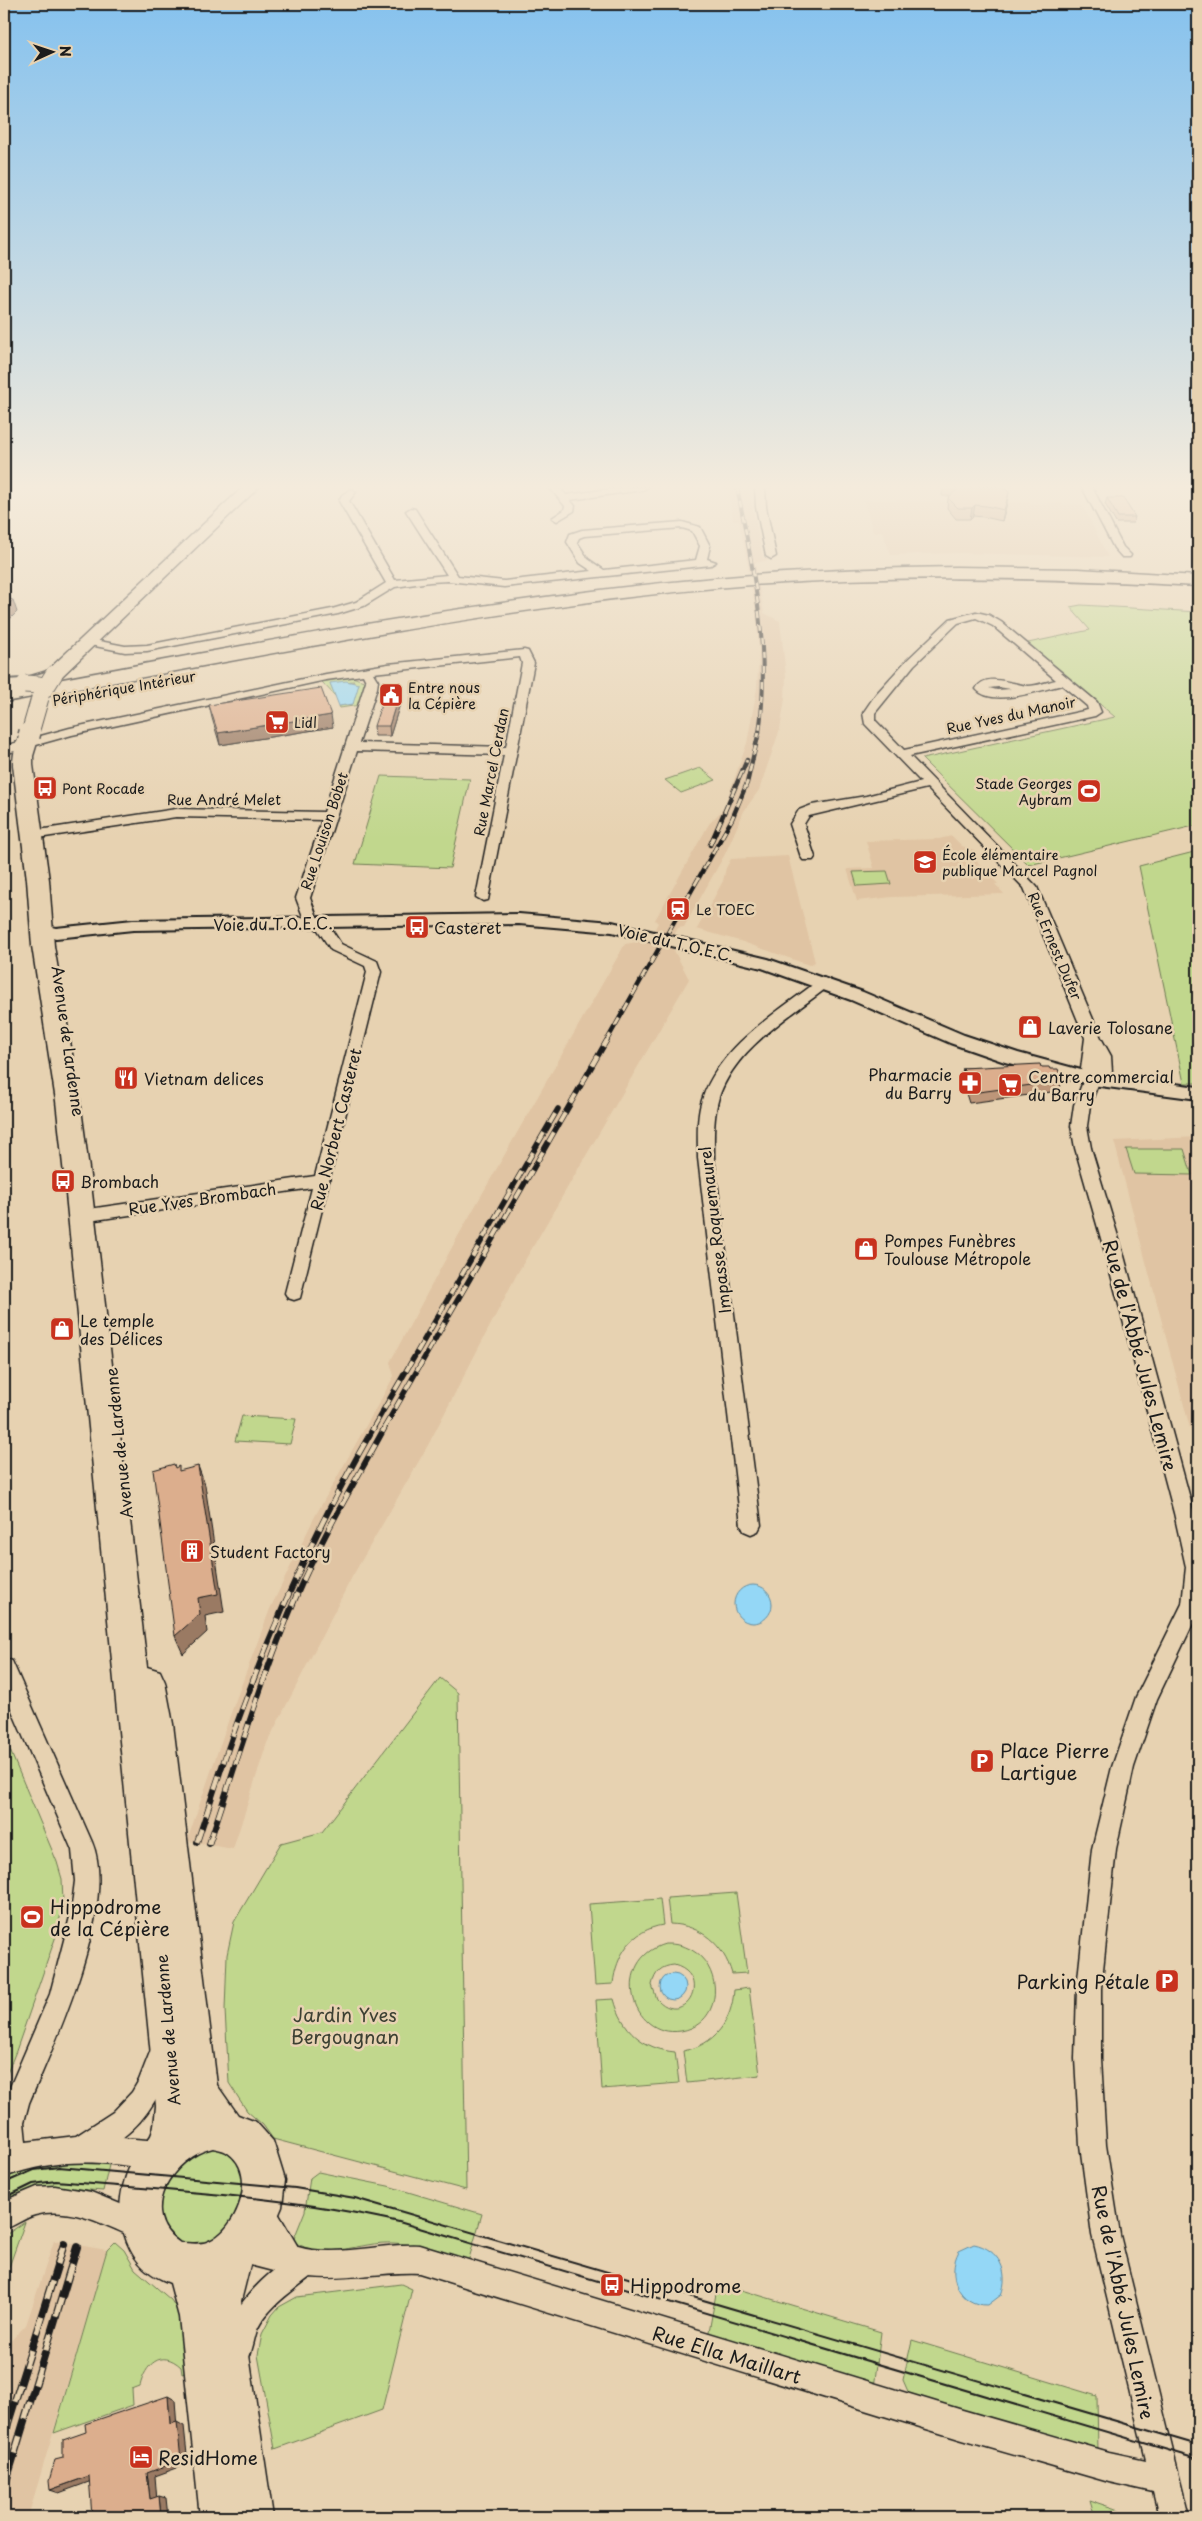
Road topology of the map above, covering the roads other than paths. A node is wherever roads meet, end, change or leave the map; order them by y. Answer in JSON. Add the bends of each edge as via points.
{"nodes":[{"id":1,"x":128,"y":605,"type":"edge"},
{"id":2,"x":358,"y":605,"type":"edge"},
{"id":3,"x":531,"y":605,"type":"edge"},
{"id":4,"x":654,"y":605,"type":"edge"},
{"id":5,"x":89,"y":642,"type":"junction"},
{"id":6,"x":366,"y":670,"type":"junction"},
{"id":7,"x":55,"y":676,"type":"junction"},
{"id":8,"x":1064,"y":681,"type":"junction"},
{"id":9,"x":25,"y":684,"type":"joint"},
{"id":10,"x":4,"y":685,"type":"edge"},
{"id":11,"x":1027,"y":689,"type":"dead end"},
{"id":12,"x":4,"y":696,"type":"edge"},
{"id":13,"x":4,"y":710,"type":"edge"},
{"id":14,"x":352,"y":747,"type":"junction"},
{"id":15,"x":510,"y":751,"type":"junction"},
{"id":16,"x":20,"y":753,"type":"edge"},
{"id":17,"x":901,"y":754,"type":"junction"},
{"id":18,"x":929,"y":784,"type":"junction"},
{"id":19,"x":328,"y":816,"type":"junction"},
{"id":20,"x":37,"y":834,"type":"junction"},
{"id":21,"x":808,"y":857,"type":"dead end"},
{"id":22,"x":483,"y":898,"type":"dead end"},
{"id":23,"x":317,"y":923,"type":"junction"},
{"id":24,"x":51,"y":929,"type":"junction"},
{"id":25,"x":372,"y":964,"type":"joint"},
{"id":26,"x":824,"y":983,"type":"junction"},
{"id":27,"x":1092,"y":1079,"type":"junction"},
{"id":28,"x":1198,"y":1093,"type":"edge"},
{"id":29,"x":322,"y":1181,"type":"junction"},
{"id":30,"x":86,"y":1215,"type":"junction"},
{"id":31,"x":294,"y":1293,"type":"dead end"},
{"id":32,"x":751,"y":1525,"type":"dead end"},
{"id":33,"x":4,"y":1668,"type":"edge"},
{"id":34,"x":169,"y":2027,"type":"junction"},
{"id":35,"x":223,"y":2128,"type":"junction"},
{"id":36,"x":81,"y":2148,"type":"junction"},
{"id":37,"x":166,"y":2148,"type":"junction"},
{"id":38,"x":10,"y":2161,"type":"edge"},
{"id":39,"x":260,"y":2211,"type":"junction"},
{"id":40,"x":4,"y":2216,"type":"edge"},
{"id":41,"x":143,"y":2228,"type":"junction"},
{"id":42,"x":233,"y":2251,"type":"junction"},
{"id":43,"x":297,"y":2260,"type":"junction"},
{"id":44,"x":187,"y":2266,"type":"junction"},
{"id":45,"x":233,"y":2390,"type":"junction"},
{"id":46,"x":1163,"y":2478,"type":"junction"},
{"id":47,"x":224,"y":2517,"type":"edge"},
{"id":48,"x":249,"y":2517,"type":"edge"},
{"id":49,"x":1174,"y":2517,"type":"edge"}],
"edges":[{"from":1,"to":5,"type":"main road","name":"Avenue de Lardenne"},
{"from":2,"to":5,"type":"street","via":[[159,647],[126,649]]},
{"from":3,"to":12,"type":"main road"},
{"from":4,"to":13,"type":"main road","name":"Périphérique Intérieur","via":[[387,641]]},
{"from":5,"to":7,"type":"main road","name":"Avenue de Lardenne"},
{"from":6,"to":14,"type":"street","name":"Rue Louison Bobet","via":[[372,680],[372,688]]},
{"from":6,"to":15,"type":"street","name":"Rue Marcel Cerdan","via":[[524,653],[528,663]]},
{"from":6,"to":16,"type":"street","via":[[107,724]]},
{"from":7,"to":9,"type":"main road","bridge":true,"via":[[39,685]]},
{"from":7,"to":16,"type":"main road","name":"Avenue de Lardenne","bridge":true},
{"from":8,"to":11,"type":"street"},
{"from":8,"to":17,"type":"street","name":"Rue Yves du Manoir","via":[[1093,705],[1095,712]]},
{"from":8,"to":17,"type":"street","name":"Rue Yves du Manoir","via":[[990,619],[976,615],[962,617],[910,663],[869,713],[869,721]]},
{"from":9,"to":10,"type":"main road"},
{"from":14,"to":15,"type":"street"},
{"from":14,"to":19,"type":"street","name":"Rue Louison Bobet"},
{"from":15,"to":22,"type":"street","name":"Rue Marcel Cerdan"},
{"from":16,"to":20,"type":"main road","name":"Avenue de Lardenne"},
{"from":17,"to":18,"type":"street","name":"Rue Ernest Dufer"},
{"from":18,"to":21,"type":"street","via":[[804,813],[797,824]]},
{"from":18,"to":27,"type":"street","name":"Rue Ernest Dufer","via":[[1030,887],[1103,1056],[1104,1072]]},
{"from":19,"to":20,"type":"street","name":"Rue André Melet","via":[[176,813]]},
{"from":19,"to":23,"type":"street","name":"Rue Louison Bobet","via":[[303,898],[311,919]]},
{"from":20,"to":24,"type":"main road","name":"Avenue de Lardenne"},
{"from":23,"to":24,"type":"street","name":"Voie du T.O.E.C."},
{"from":23,"to":25,"type":"street","name":"Rue Louison Bobet","via":[[336,947]]},
{"from":23,"to":26,"type":"street","name":"Voie du T.O.E.C.","via":[[519,919],[585,924],[713,949]]},
{"from":24,"to":30,"type":"main road","name":"Avenue de Lardenne","via":[[68,1101]]},
{"from":25,"to":29,"type":"street","name":"Rue Norbert Casteret","via":[[374,972]]},
{"from":26,"to":27,"type":"street","name":"Voie du T.O.E.C.","via":[[957,1039],[1012,1058]]},
{"from":26,"to":32,"type":"street","name":"Impasse Roquemaurel","via":[[737,1054],[712,1090],[704,1122]]},
{"from":27,"to":28,"type":"street","name":"Voie du T.O.E.C."},
{"from":27,"to":46,"type":"street","name":"Rue de l'Abbé Jules Lemire","via":[[1082,1105],[1079,1126],[1083,1148],[1115,1256],[1196,1567],[1192,1604],[1147,1698],[1123,1767],[1104,1849],[1089,1988],[1088,2059],[1099,2194],[1118,2293]]},
{"from":29,"to":30,"type":"street","name":"Rue Yves Brombach"},
{"from":29,"to":31,"type":"street","name":"Rue Norbert Casteret"},
{"from":30,"to":34,"type":"main road","name":"Avenue de Lardenne"},
{"from":30,"to":35,"type":"main road","name":"Avenue de Lardenne","via":[[141,1650],[156,1724],[197,2089],[209,2112]]},
{"from":33,"to":38,"type":"street","via":[[84,1850],[87,1881],[83,1913],[62,1995],[16,2103],[11,2122]]},
{"from":34,"to":36,"type":"street","via":[[157,2070],[140,2105],[124,2122]]},
{"from":34,"to":37,"type":"main road","name":"Avenue de Lardenne","via":[[176,2106]]},
{"from":35,"to":37,"type":"main road","via":[[191,2131]]},
{"from":35,"to":39,"type":"main road","via":[[243,2137],[255,2150],[262,2167],[264,2187]]},
{"from":36,"to":37,"type":"street"},
{"from":36,"to":38,"type":"street"},
{"from":37,"to":41,"type":"main road","via":[[143,2189]]},
{"from":39,"to":42,"type":"main road","via":[[254,2225]]},
{"from":39,"to":43,"type":"street"},
{"from":40,"to":41,"type":"street","via":[[26,2203],[61,2199],[105,2210]]},
{"from":41,"to":44,"type":"main road","via":[[155,2250],[175,2264]]},
{"from":42,"to":43,"type":"street","name":"Rue Ella Maillart","via":[[254,2251]]},
{"from":42,"to":44,"type":"main road","via":[[209,2264]]},
{"from":42,"to":45,"type":"main road","via":[[218,2301]]},
{"from":43,"to":45,"type":"street","via":[[266,2293],[246,2322],[240,2339]]},
{"from":43,"to":46,"type":"street","name":"Rue Ella Maillart","via":[[327,2264],[419,2259],[950,2421],[1109,2467]]},
{"from":44,"to":47,"type":"main road","via":[[201,2317]]},
{"from":45,"to":48,"type":"main road"},
{"from":46,"to":49,"type":"street","name":"Rue de l'Abbé Jules Lemire"}]}
